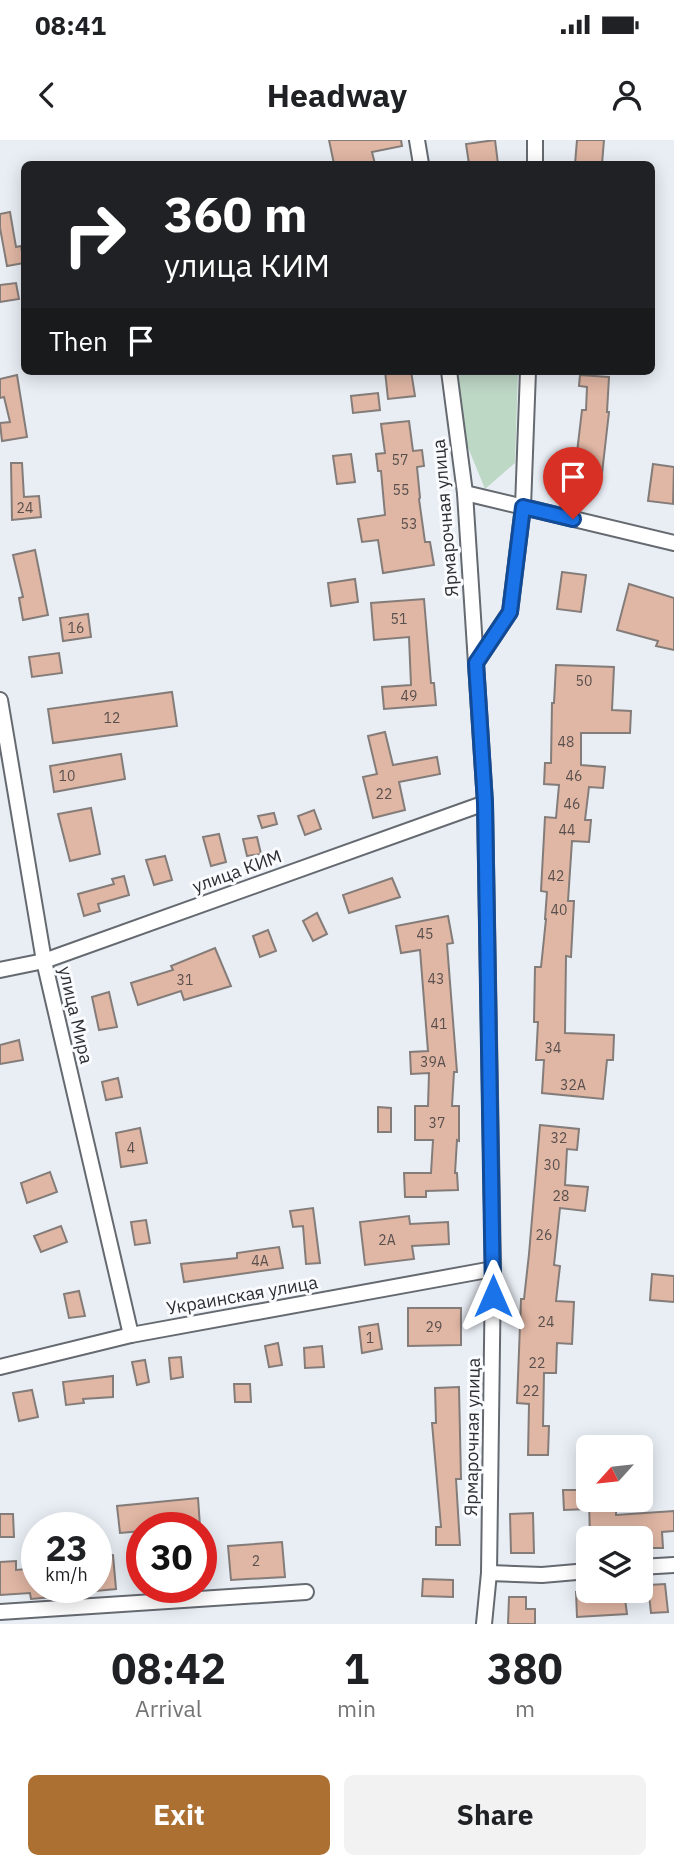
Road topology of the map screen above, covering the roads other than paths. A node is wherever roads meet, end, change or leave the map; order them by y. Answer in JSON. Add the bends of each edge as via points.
{"nodes":[{"id":1,"x":417,"y":140,"type":"edge"},
{"id":2,"x":535,"y":140,"type":"edge"},
{"id":3,"x":420,"y":161,"type":"edge"},
{"id":4,"x":535,"y":161,"type":"edge"},
{"id":5,"x":450,"y":375,"type":"edge"},
{"id":6,"x":528,"y":375,"type":"edge"},
{"id":7,"x":465,"y":493,"type":"junction"},
{"id":8,"x":523,"y":507,"type":"junction"},
{"id":9,"x":674,"y":543,"type":"edge"},
{"id":10,"x":476,"y":663,"type":"junction"},
{"id":11,"x":0,"y":700,"type":"edge"},
{"id":12,"x":485,"y":803,"type":"junction"},
{"id":13,"x":44,"y":961,"type":"junction"},
{"id":14,"x":0,"y":970,"type":"edge"},
{"id":15,"x":493,"y":1269,"type":"junction"},
{"id":16,"x":131,"y":1335,"type":"junction"},
{"id":17,"x":0,"y":1367,"type":"edge"},
{"id":18,"x":674,"y":1565,"type":"edge"},
{"id":19,"x":653,"y":1566,"type":"edge"},
{"id":20,"x":576,"y":1572,"type":"edge"},
{"id":21,"x":489,"y":1573,"type":"junction"},
{"id":22,"x":306,"y":1592,"type":"dead end"},
{"id":23,"x":0,"y":1612,"type":"edge"},
{"id":24,"x":484,"y":1624,"type":"edge"}],
"edges":[{"from":1,"to":3,"type":"street"},
{"from":2,"to":4,"type":"street"},
{"from":5,"to":7,"type":"street","name":"Ярмарочная улица"},
{"from":6,"to":8,"type":"street"},
{"from":7,"to":8,"type":"street"},
{"from":7,"to":10,"type":"street","name":"Ярмарочная улица"},
{"from":8,"to":9,"type":"street"},
{"from":8,"to":10,"type":"street","via":[[510,612]]},
{"from":10,"to":12,"type":"street","name":"Ярмарочная улица"},
{"from":11,"to":13,"type":"street","name":"улица Мира"},
{"from":12,"to":13,"type":"street","name":"улица КИМ"},
{"from":12,"to":15,"type":"street","name":"Ярмарочная улица"},
{"from":13,"to":14,"type":"street","name":"улица КИМ"},
{"from":13,"to":16,"type":"street","name":"улица Мира"},
{"from":15,"to":16,"type":"street","name":"Украинская улица"},
{"from":15,"to":21,"type":"street","name":"Ярмарочная улица"},
{"from":16,"to":17,"type":"street","name":"Украинская улица"},
{"from":18,"to":19,"type":"street"},
{"from":20,"to":21,"type":"street"},
{"from":21,"to":24,"type":"street","name":"Ярмарочная улица"},
{"from":22,"to":23,"type":"street"}]}
